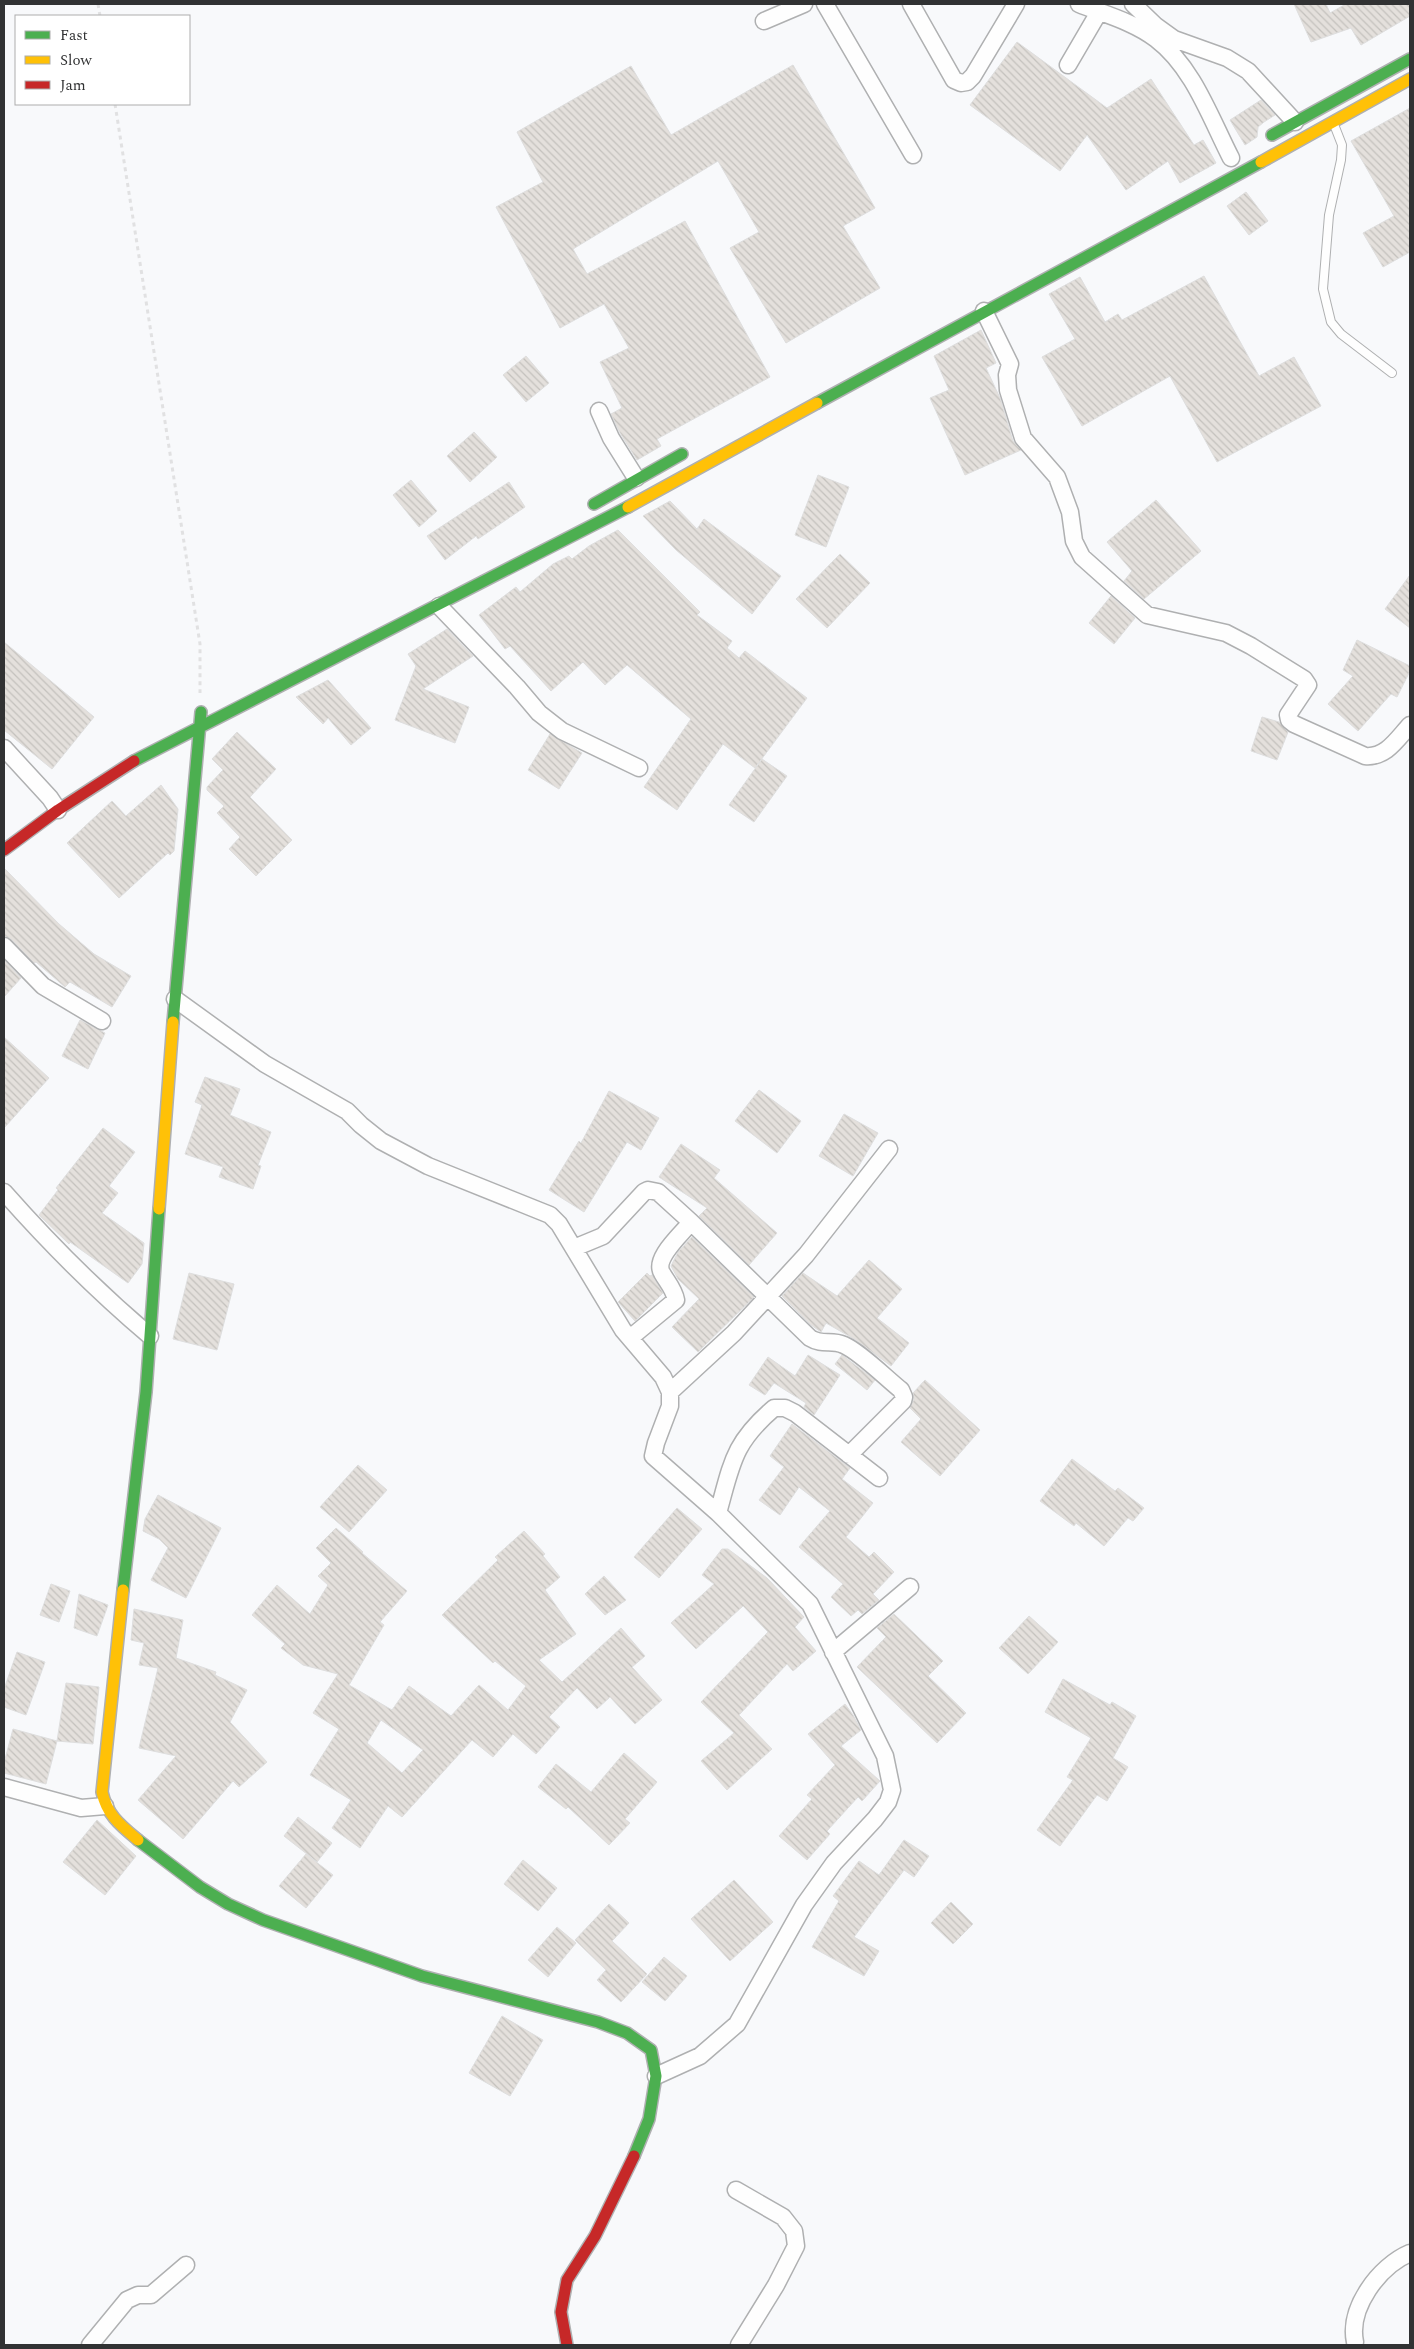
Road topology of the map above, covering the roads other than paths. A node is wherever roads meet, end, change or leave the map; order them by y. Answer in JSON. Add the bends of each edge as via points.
{"nodes":[{"id":1,"x":804,"y":4,"type":"edge"},
{"id":2,"x":826,"y":4,"type":"edge"},
{"id":3,"x":1016,"y":4,"type":"edge"},
{"id":4,"x":1078,"y":4,"type":"edge"},
{"id":5,"x":1133,"y":4,"type":"edge"},
{"id":6,"x":918,"y":8,"type":"edge"},
{"id":7,"x":1099,"y":12,"type":"junction"},
{"id":8,"x":764,"y":21,"type":"dead end"},
{"id":9,"x":1410,"y":58,"type":"edge"},
{"id":10,"x":1068,"y":65,"type":"dead end"},
{"id":11,"x":1410,"y":78,"type":"edge"},
{"id":12,"x":1295,"y":122,"type":"junction"},
{"id":13,"x":1334,"y":123,"type":"junction"},
{"id":14,"x":1303,"y":139,"type":"junction"},
{"id":15,"x":1263,"y":140,"type":"dead end"},
{"id":16,"x":912,"y":155,"type":"dead end"},
{"id":17,"x":1231,"y":158,"type":"dead end"},
{"id":18,"x":981,"y":305,"type":"junction"},
{"id":19,"x":1392,"y":373,"type":"dead end"},
{"id":20,"x":599,"y":412,"type":"dead end"},
{"id":21,"x":696,"y":447,"type":"dead end"},
{"id":22,"x":636,"y":478,"type":"junction"},
{"id":23,"x":580,"y":512,"type":"dead end"},
{"id":24,"x":450,"y":585,"type":"dead end"},
{"id":25,"x":439,"y":606,"type":"junction"},
{"id":26,"x":364,"y":629,"type":"dead end"},
{"id":27,"x":201,"y":712,"type":"road end"},
{"id":28,"x":201,"y":725,"type":"junction"},
{"id":29,"x":1410,"y":725,"type":"edge"},
{"id":30,"x":4,"y":748,"type":"edge"},
{"id":31,"x":639,"y":768,"type":"dead end"},
{"id":32,"x":52,"y":801,"type":"junction"},
{"id":33,"x":4,"y":850,"type":"edge"},
{"id":34,"x":4,"y":946,"type":"edge"},
{"id":35,"x":175,"y":999,"type":"junction"},
{"id":36,"x":102,"y":1021,"type":"dead end"},
{"id":37,"x":889,"y":1149,"type":"dead end"},
{"id":38,"x":4,"y":1192,"type":"edge"},
{"id":39,"x":691,"y":1222,"type":"junction"},
{"id":40,"x":574,"y":1248,"type":"junction"},
{"id":41,"x":768,"y":1296,"type":"junction"},
{"id":42,"x":150,"y":1336,"type":"junction"},
{"id":43,"x":630,"y":1338,"type":"junction"},
{"id":44,"x":670,"y":1392,"type":"junction"},
{"id":45,"x":850,"y":1455,"type":"junction"},
{"id":46,"x":879,"y":1478,"type":"dead end"},
{"id":47,"x":718,"y":1513,"type":"junction"},
{"id":48,"x":910,"y":1587,"type":"dead end"},
{"id":49,"x":833,"y":1652,"type":"junction"},
{"id":50,"x":4,"y":1787,"type":"edge"},
{"id":51,"x":106,"y":1806,"type":"junction"},
{"id":52,"x":656,"y":2076,"type":"junction"},
{"id":53,"x":736,"y":2190,"type":"dead end"},
{"id":54,"x":1410,"y":2253,"type":"edge"},
{"id":55,"x":186,"y":2265,"type":"dead end"},
{"id":56,"x":1355,"y":2342,"type":"dead end"},
{"id":57,"x":90,"y":2345,"type":"edge"},
{"id":58,"x":567,"y":2345,"type":"edge"},
{"id":59,"x":739,"y":2345,"type":"edge"}],
"edges":[{"from":1,"to":8,"type":"street"},
{"from":2,"to":16,"type":"street"},
{"from":3,"to":6,"type":"street","via":[[972,76],[961,83],[954,80]]},
{"from":4,"to":7,"type":"street"},
{"from":5,"to":12,"type":"street","via":[[1174,39],[1227,58],[1248,71]]},
{"from":7,"to":10,"type":"street"},
{"from":7,"to":17,"type":"street","via":[[1154,37],[1172,53],[1186,70]]},
{"from":9,"to":12,"type":"main road"},
{"from":11,"to":13,"type":"main road"},
{"from":12,"to":14,"type":"main road"},
{"from":12,"to":15,"type":"main road"},
{"from":13,"to":14,"type":"main road"},
{"from":13,"to":19,"type":"lane","via":[[1342,145],[1342,160],[1329,215],[1323,289],[1331,322],[1341,334]]},
{"from":14,"to":18,"type":"main road"},
{"from":18,"to":25,"type":"main road","via":[[588,529]]},
{"from":18,"to":29,"type":"street","via":[[1010,364],[1008,390],[1023,438],[1057,477],[1070,512],[1074,541],[1082,557],[1147,615],[1226,633],[1304,679],[1308,684],[1288,715],[1294,724],[1365,756],[1374,757],[1383,754]]},
{"from":20,"to":22,"type":"street"},
{"from":21,"to":22,"type":"main road"},
{"from":22,"to":23,"type":"main road"},
{"from":24,"to":26,"type":"main road"},
{"from":25,"to":28,"type":"main road"},
{"from":25,"to":31,"type":"street","via":[[540,713],[562,731]]},
{"from":27,"to":28,"type":"main road"},
{"from":28,"to":32,"type":"main road"},
{"from":28,"to":35,"type":"main road"},
{"from":30,"to":32,"type":"street"},
{"from":32,"to":33,"type":"main road"},
{"from":34,"to":36,"type":"street","via":[[43,986]]},
{"from":35,"to":40,"type":"street","via":[[265,1064],[347,1111],[381,1140],[428,1166],[550,1215]]},
{"from":35,"to":42,"type":"main road"},
{"from":37,"to":41,"type":"street","via":[[806,1255]]},
{"from":38,"to":42,"type":"street","via":[[38,1230]]},
{"from":39,"to":40,"type":"street","via":[[658,1192],[648,1190],[603,1236]]},
{"from":39,"to":41,"type":"street"},
{"from":39,"to":43,"type":"street","via":[[659,1263],[676,1300]]},
{"from":40,"to":43,"type":"street"},
{"from":41,"to":44,"type":"street","via":[[734,1333]]},
{"from":41,"to":45,"type":"street","via":[[810,1338],[823,1344],[835,1342],[846,1346],[903,1394],[903,1401]]},
{"from":42,"to":51,"type":"main road","via":[[106,1741],[102,1792]]},
{"from":43,"to":44,"type":"street","via":[[663,1377]]},
{"from":44,"to":47,"type":"street","via":[[670,1406],[653,1456]]},
{"from":45,"to":46,"type":"street"},
{"from":45,"to":47,"type":"street","via":[[795,1413],[785,1408],[774,1408],[740,1443]]},
{"from":47,"to":49,"type":"street","via":[[810,1604]]},
{"from":48,"to":49,"type":"street"},
{"from":49,"to":52,"type":"street","via":[[885,1756],[892,1790],[888,1802],[834,1863],[804,1905],[737,2024],[700,2056]]},
{"from":50,"to":51,"type":"street","via":[[81,1808]]},
{"from":51,"to":52,"type":"main road","via":[[114,1820],[140,1842],[228,1904],[263,1920],[422,1976],[598,2022],[627,2033],[651,2050]]},
{"from":52,"to":58,"type":"main road","via":[[649,2119],[624,2180],[567,2280],[561,2312]]},
{"from":53,"to":59,"type":"street","via":[[783,2217],[794,2230],[796,2246]]},
{"from":54,"to":56,"type":"street","via":[[1398,2258],[1377,2278],[1355,2321]]},
{"from":55,"to":57,"type":"street","via":[[151,2294],[127,2300]]}]}
